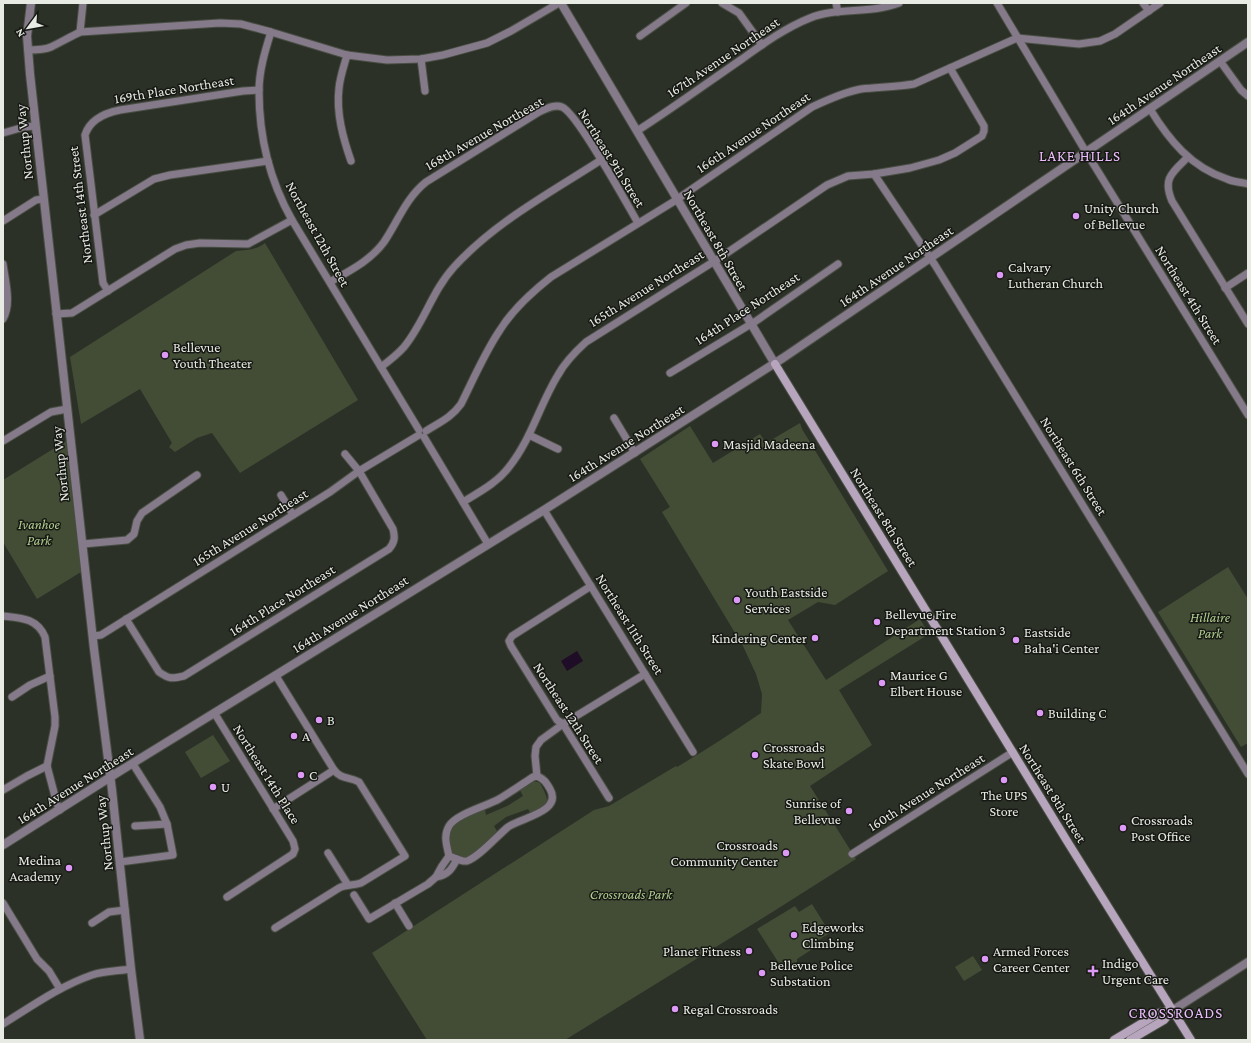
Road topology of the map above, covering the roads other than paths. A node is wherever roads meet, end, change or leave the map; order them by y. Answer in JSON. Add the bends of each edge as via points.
{"nodes":[{"id":1,"x":30,"y":3,"type":"edge"},
{"id":2,"x":83,"y":3,"type":"edge"},
{"id":3,"x":560,"y":3,"type":"edge"},
{"id":4,"x":686,"y":3,"type":"edge"},
{"id":5,"x":722,"y":3,"type":"edge"},
{"id":6,"x":836,"y":3,"type":"edge"},
{"id":7,"x":899,"y":3,"type":"edge"},
{"id":8,"x":997,"y":3,"type":"edge"},
{"id":9,"x":1143,"y":3,"type":"edge"},
{"id":10,"x":1160,"y":3,"type":"edge"},
{"id":11,"x":1149,"y":11,"type":"junction"},
{"id":12,"x":838,"y":12,"type":"junction"},
{"id":13,"x":80,"y":32,"type":"junction"},
{"id":14,"x":271,"y":32,"type":"junction"},
{"id":15,"x":640,"y":36,"type":"dead end"},
{"id":16,"x":1017,"y":38,"type":"junction"},
{"id":17,"x":1248,"y":42,"type":"edge"},
{"id":18,"x":762,"y":45,"type":"junction"},
{"id":19,"x":28,"y":50,"type":"junction"},
{"id":20,"x":347,"y":55,"type":"junction"},
{"id":21,"x":421,"y":59,"type":"junction"},
{"id":22,"x":1220,"y":61,"type":"junction"},
{"id":23,"x":950,"y":68,"type":"junction"},
{"id":24,"x":259,"y":90,"type":"junction"},
{"id":25,"x":424,"y":91,"type":"dead end"},
{"id":26,"x":1248,"y":96,"type":"edge"},
{"id":27,"x":563,"y":107,"type":"joint"},
{"id":28,"x":1150,"y":109,"type":"junction"},
{"id":29,"x":96,"y":119,"type":"joint"},
{"id":30,"x":35,"y":126,"type":"junction"},
{"id":31,"x":637,"y":131,"type":"junction"},
{"id":32,"x":3,"y":133,"type":"edge"},
{"id":33,"x":1086,"y":152,"type":"junction"},
{"id":34,"x":1188,"y":157,"type":"junction"},
{"id":35,"x":601,"y":160,"type":"junction"},
{"id":36,"x":268,"y":161,"type":"junction"},
{"id":37,"x":351,"y":161,"type":"dead end"},
{"id":38,"x":874,"y":174,"type":"junction"},
{"id":39,"x":1248,"y":184,"type":"edge"},
{"id":40,"x":43,"y":199,"type":"junction"},
{"id":41,"x":677,"y":199,"type":"junction"},
{"id":42,"x":94,"y":215,"type":"junction"},
{"id":43,"x":292,"y":220,"type":"junction"},
{"id":44,"x":3,"y":221,"type":"edge"},
{"id":45,"x":638,"y":223,"type":"junction"},
{"id":46,"x":930,"y":258,"type":"junction"},
{"id":47,"x":714,"y":262,"type":"junction"},
{"id":48,"x":3,"y":264,"type":"edge"},
{"id":49,"x":838,"y":264,"type":"dead end"},
{"id":50,"x":1248,"y":273,"type":"edge"},
{"id":51,"x":330,"y":282,"type":"junction"},
{"id":52,"x":1225,"y":288,"type":"junction"},
{"id":53,"x":108,"y":291,"type":"junction"},
{"id":54,"x":56,"y":314,"type":"junction"},
{"id":55,"x":4,"y":317,"type":"edge"},
{"id":56,"x":751,"y":324,"type":"junction"},
{"id":57,"x":1248,"y":324,"type":"edge"},
{"id":58,"x":775,"y":364,"type":"junction"},
{"id":59,"x":381,"y":367,"type":"junction"},
{"id":60,"x":670,"y":373,"type":"dead end"},
{"id":61,"x":67,"y":409,"type":"junction"},
{"id":62,"x":1247,"y":412,"type":"edge"},
{"id":63,"x":614,"y":418,"type":"dead end"},
{"id":64,"x":422,"y":434,"type":"junction"},
{"id":65,"x":529,"y":435,"type":"junction"},
{"id":66,"x":3,"y":441,"type":"edge"},
{"id":67,"x":558,"y":449,"type":"dead end"},
{"id":68,"x":635,"y":453,"type":"junction"},
{"id":69,"x":345,"y":454,"type":"dead end"},
{"id":70,"x":359,"y":471,"type":"junction"},
{"id":71,"x":197,"y":475,"type":"dead end"},
{"id":72,"x":281,"y":496,"type":"dead end"},
{"id":73,"x":462,"y":502,"type":"junction"},
{"id":74,"x":544,"y":510,"type":"junction"},
{"id":75,"x":293,"y":515,"type":"junction"},
{"id":76,"x":83,"y":544,"type":"junction"},
{"id":77,"x":488,"y":544,"type":"junction"},
{"id":78,"x":591,"y":586,"type":"junction"},
{"id":79,"x":3,"y":616,"type":"edge"},
{"id":80,"x":126,"y":619,"type":"junction"},
{"id":81,"x":93,"y":636,"type":"junction"},
{"id":82,"x":645,"y":674,"type":"junction"},
{"id":83,"x":50,"y":676,"type":"junction"},
{"id":84,"x":276,"y":676,"type":"junction"},
{"id":85,"x":12,"y":697,"type":"dead end"},
{"id":86,"x":214,"y":714,"type":"junction"},
{"id":87,"x":563,"y":724,"type":"junction"},
{"id":88,"x":693,"y":752,"type":"dead end"},
{"id":89,"x":1013,"y":752,"type":"junction"},
{"id":90,"x":133,"y":764,"type":"junction"},
{"id":91,"x":47,"y":766,"type":"junction"},
{"id":92,"x":334,"y":770,"type":"junction"},
{"id":93,"x":1248,"y":774,"type":"edge"},
{"id":94,"x":537,"y":776,"type":"junction"},
{"id":95,"x":110,"y":778,"type":"junction"},
{"id":96,"x":3,"y":790,"type":"edge"},
{"id":97,"x":609,"y":798,"type":"dead end"},
{"id":98,"x":273,"y":809,"type":"junction"},
{"id":99,"x":60,"y":810,"type":"junction"},
{"id":100,"x":167,"y":824,"type":"junction"},
{"id":101,"x":135,"y":826,"type":"dead end"},
{"id":102,"x":3,"y":845,"type":"edge"},
{"id":103,"x":328,"y":853,"type":"dead end"},
{"id":104,"x":852,"y":854,"type":"dead end"},
{"id":105,"x":449,"y":856,"type":"junction"},
{"id":106,"x":457,"y":859,"type":"junction"},
{"id":107,"x":120,"y":862,"type":"junction"},
{"id":108,"x":436,"y":877,"type":"junction"},
{"id":109,"x":348,"y":885,"type":"junction"},
{"id":110,"x":354,"y":895,"type":"dead end"},
{"id":111,"x":227,"y":897,"type":"dead end"},
{"id":112,"x":3,"y":903,"type":"edge"},
{"id":113,"x":395,"y":903,"type":"junction"},
{"id":114,"x":125,"y":910,"type":"junction"},
{"id":115,"x":92,"y":923,"type":"dead end"},
{"id":116,"x":409,"y":926,"type":"dead end"},
{"id":117,"x":275,"y":928,"type":"dead end"},
{"id":118,"x":1248,"y":962,"type":"edge"},
{"id":119,"x":131,"y":969,"type":"junction"},
{"id":120,"x":60,"y":988,"type":"junction"},
{"id":121,"x":1173,"y":1010,"type":"junction"},
{"id":122,"x":3,"y":1024,"type":"edge"},
{"id":123,"x":138,"y":1039,"type":"edge"},
{"id":124,"x":1114,"y":1040,"type":"edge"},
{"id":125,"x":1130,"y":1040,"type":"edge"},
{"id":126,"x":1191,"y":1040,"type":"edge"}],
"edges":[{"from":1,"to":19,"type":"street","name":"Northup Way"},
{"from":2,"to":13,"type":"street"},
{"from":3,"to":21,"type":"street","via":[[487,43]]},
{"from":3,"to":31,"type":"street","name":"Northeast 8th Street"},
{"from":4,"to":15,"type":"street"},
{"from":5,"to":18,"type":"street","via":[[739,14]]},
{"from":6,"to":12,"type":"street"},
{"from":7,"to":12,"type":"street","name":"167th Avenue Northeast","via":[[888,7]]},
{"from":8,"to":16,"type":"street","name":"Northeast 4th Street"},
{"from":9,"to":11,"type":"street"},
{"from":10,"to":11,"type":"street"},
{"from":11,"to":16,"type":"street","via":[[1108,38],[1090,44]]},
{"from":12,"to":18,"type":"street","name":"167th Avenue Northeast","via":[[812,17]]},
{"from":13,"to":14,"type":"street","via":[[220,23],[241,24]]},
{"from":13,"to":19,"type":"street","via":[[50,47]]},
{"from":14,"to":20,"type":"street"},
{"from":14,"to":24,"type":"street","name":"Northeast 12th Street","via":[[263,57]]},
{"from":16,"to":23,"type":"street","name":"166th Avenue Northeast"},
{"from":16,"to":33,"type":"street","name":"Northeast 4th Street"},
{"from":17,"to":22,"type":"street","name":"164th Avenue Northeast"},
{"from":18,"to":31,"type":"street","name":"167th Avenue Northeast"},
{"from":19,"to":30,"type":"street","name":"Northup Way"},
{"from":20,"to":21,"type":"street","via":[[387,60]]},
{"from":20,"to":37,"type":"street","via":[[339,88],[339,107],[341,126]]},
{"from":21,"to":25,"type":"street"},
{"from":22,"to":26,"type":"street"},
{"from":22,"to":28,"type":"street","name":"164th Avenue Northeast"},
{"from":23,"to":38,"type":"street","name":"165th Avenue Northeast","via":[[984,126],[982,136],[955,153],[922,165]]},
{"from":23,"to":41,"type":"street","name":"166th Avenue Northeast","via":[[914,84],[861,89],[812,107]]},
{"from":24,"to":29,"type":"street","name":"169th Place Northeast","via":[[120,110]]},
{"from":24,"to":36,"type":"street","name":"Northeast 12th Street"},
{"from":27,"to":35,"type":"street","name":"Northeast 9th Street","via":[[575,119]]},
{"from":27,"to":51,"type":"street","name":"168th Avenue Northeast","via":[[556,106],[539,112],[419,187],[372,256]]},
{"from":28,"to":33,"type":"street","name":"164th Avenue Northeast"},
{"from":28,"to":34,"type":"street","via":[[1171,139]]},
{"from":29,"to":42,"type":"street","name":"Northeast 14th Street","via":[[88,127],[85,135]]},
{"from":30,"to":32,"type":"street"},
{"from":30,"to":40,"type":"street","name":"Northup Way"},
{"from":31,"to":41,"type":"street","name":"Northeast 8th Street"},
{"from":33,"to":46,"type":"street","name":"164th Avenue Northeast"},
{"from":33,"to":62,"type":"street","name":"Northeast 4th Street"},
{"from":34,"to":39,"type":"street","via":[[1199,166],[1227,179]]},
{"from":34,"to":52,"type":"street","via":[[1170,175],[1169,193]]},
{"from":35,"to":45,"type":"street","name":"Northeast 9th Street"},
{"from":35,"to":59,"type":"street","via":[[502,224],[479,242],[442,282],[404,347]]},
{"from":36,"to":42,"type":"street","via":[[154,179]]},
{"from":36,"to":43,"type":"street","name":"Northeast 12th Street","via":[[278,192]]},
{"from":38,"to":46,"type":"street","name":"Northeast 6th Street"},
{"from":38,"to":47,"type":"street","name":"165th Avenue Northeast","via":[[848,176],[827,185]]},
{"from":40,"to":44,"type":"street","via":[[36,200]]},
{"from":40,"to":54,"type":"street","name":"Northup Way"},
{"from":41,"to":45,"type":"street","name":"166th Avenue Northeast"},
{"from":41,"to":47,"type":"street","name":"Northeast 8th Street"},
{"from":42,"to":53,"type":"street","name":"Northeast 14th Street","via":[[103,283]]},
{"from":43,"to":51,"type":"street","name":"Northeast 12th Street"},
{"from":43,"to":53,"type":"street","via":[[248,244],[200,243],[175,249]]},
{"from":45,"to":64,"type":"street","name":"166th Avenue Northeast","via":[[551,277],[526,298],[500,330],[455,412]]},
{"from":46,"to":58,"type":"street","name":"164th Avenue Northeast"},
{"from":46,"to":93,"type":"street","name":"Northeast 6th Street"},
{"from":47,"to":56,"type":"street","name":"Northeast 8th Street"},
{"from":47,"to":65,"type":"street","name":"165th Avenue Northeast","via":[[599,333],[574,352],[558,374]]},
{"from":48,"to":55,"type":"street","via":[[8,303]]},
{"from":49,"to":56,"type":"street","name":"164th Place Northeast"},
{"from":50,"to":52,"type":"street"},
{"from":51,"to":59,"type":"street","name":"Northeast 12th Street"},
{"from":52,"to":57,"type":"street"},
{"from":53,"to":54,"type":"street","via":[[72,313]]},
{"from":54,"to":61,"type":"street","name":"Northup Way"},
{"from":56,"to":58,"type":"street","name":"Northeast 8th Street"},
{"from":56,"to":60,"type":"street","name":"164th Place Northeast"},
{"from":58,"to":68,"type":"street","name":"164th Avenue Northeast"},
{"from":58,"to":89,"type":"main road","name":"Northeast 8th Street"},
{"from":59,"to":64,"type":"street","name":"Northeast 12th Street"},
{"from":61,"to":66,"type":"street","via":[[51,412]]},
{"from":61,"to":76,"type":"street","name":"Northup Way"},
{"from":63,"to":68,"type":"street"},
{"from":64,"to":70,"type":"street","name":"165th Avenue Northeast"},
{"from":64,"to":73,"type":"street","name":"Northeast 12th Street"},
{"from":65,"to":67,"type":"street"},
{"from":65,"to":73,"type":"street","via":[[501,477]]},
{"from":68,"to":74,"type":"street","name":"164th Avenue Northeast"},
{"from":69,"to":70,"type":"street"},
{"from":70,"to":75,"type":"street","name":"165th Avenue Northeast"},
{"from":70,"to":80,"type":"street","name":"164th Place Northeast","via":[[390,523],[395,537],[394,544],[389,549],[184,676],[167,678],[159,672]]},
{"from":71,"to":76,"type":"street","via":[[142,513],[134,534],[127,540]]},
{"from":72,"to":75,"type":"street"},
{"from":73,"to":77,"type":"street","name":"Northeast 12th Street"},
{"from":74,"to":77,"type":"street","name":"164th Avenue Northeast"},
{"from":74,"to":78,"type":"street","name":"Northeast 11th Street"},
{"from":75,"to":80,"type":"street","name":"165th Avenue Northeast"},
{"from":76,"to":81,"type":"street","name":"Northup Way"},
{"from":77,"to":84,"type":"street","name":"164th Avenue Northeast"},
{"from":78,"to":82,"type":"street","name":"Northeast 11th Street"},
{"from":78,"to":87,"type":"street","name":"Northeast 12th Street","via":[[512,636],[509,641],[557,720]]},
{"from":79,"to":83,"type":"street","via":[[26,619],[42,630]]},
{"from":80,"to":81,"type":"street","name":"165th Avenue Northeast","via":[[100,636]]},
{"from":81,"to":95,"type":"street","name":"Northup Way"},
{"from":82,"to":87,"type":"street"},
{"from":82,"to":88,"type":"street","name":"Northeast 11th Street"},
{"from":83,"to":85,"type":"street"},
{"from":83,"to":91,"type":"street","via":[[55,726]]},
{"from":84,"to":86,"type":"street","name":"164th Avenue Northeast"},
{"from":84,"to":92,"type":"street"},
{"from":86,"to":90,"type":"street","name":"164th Avenue Northeast"},
{"from":86,"to":98,"type":"street","name":"Northeast 14th Place"},
{"from":87,"to":94,"type":"street","via":[[541,740],[536,747],[534,756]]},
{"from":87,"to":97,"type":"street","name":"Northeast 12th Street"},
{"from":89,"to":104,"type":"street","name":"160th Avenue Northeast"},
{"from":89,"to":121,"type":"main road","name":"Northeast 8th Street"},
{"from":90,"to":95,"type":"street","name":"164th Avenue Northeast"},
{"from":90,"to":100,"type":"street","via":[[160,807]]},
{"from":91,"to":96,"type":"street"},
{"from":91,"to":99,"type":"street"},
{"from":92,"to":98,"type":"street"},
{"from":92,"to":109,"type":"street","via":[[344,778],[352,778],[359,782],[405,856],[361,883]]},
{"from":94,"to":105,"type":"street","via":[[533,776],[499,799],[454,821],[449,826],[445,838]]},
{"from":94,"to":106,"type":"street","via":[[544,779],[551,791],[550,806],[512,824],[468,860]]},
{"from":95,"to":99,"type":"street","name":"164th Avenue Northeast"},
{"from":95,"to":107,"type":"street","name":"Northup Way"},
{"from":98,"to":111,"type":"street","name":"Northeast 14th Place","via":[[293,841],[293,854]]},
{"from":99,"to":102,"type":"street","name":"164th Avenue Northeast"},
{"from":100,"to":101,"type":"street"},
{"from":100,"to":107,"type":"street","via":[[173,854]]},
{"from":103,"to":109,"type":"street"},
{"from":105,"to":106,"type":"street"},
{"from":105,"to":108,"type":"street"},
{"from":106,"to":108,"type":"street","via":[[443,876]]},
{"from":107,"to":114,"type":"street","name":"Northup Way"},
{"from":108,"to":113,"type":"street"},
{"from":109,"to":117,"type":"street"},
{"from":110,"to":113,"type":"street","via":[[369,919]]},
{"from":112,"to":120,"type":"street","via":[[37,959]]},
{"from":113,"to":116,"type":"street"},
{"from":114,"to":115,"type":"street","via":[[109,912]]},
{"from":114,"to":119,"type":"street","name":"Northup Way"},
{"from":118,"to":121,"type":"street"},
{"from":119,"to":120,"type":"street","via":[[94,975]]},
{"from":119,"to":123,"type":"street","name":"Northup Way"},
{"from":120,"to":122,"type":"street"},
{"from":121,"to":124,"type":"main road","via":[[1159,1013]]},
{"from":121,"to":125,"type":"main road","via":[[1164,1020]]},
{"from":121,"to":126,"type":"main road","name":"Northeast 8th Street"}]}
